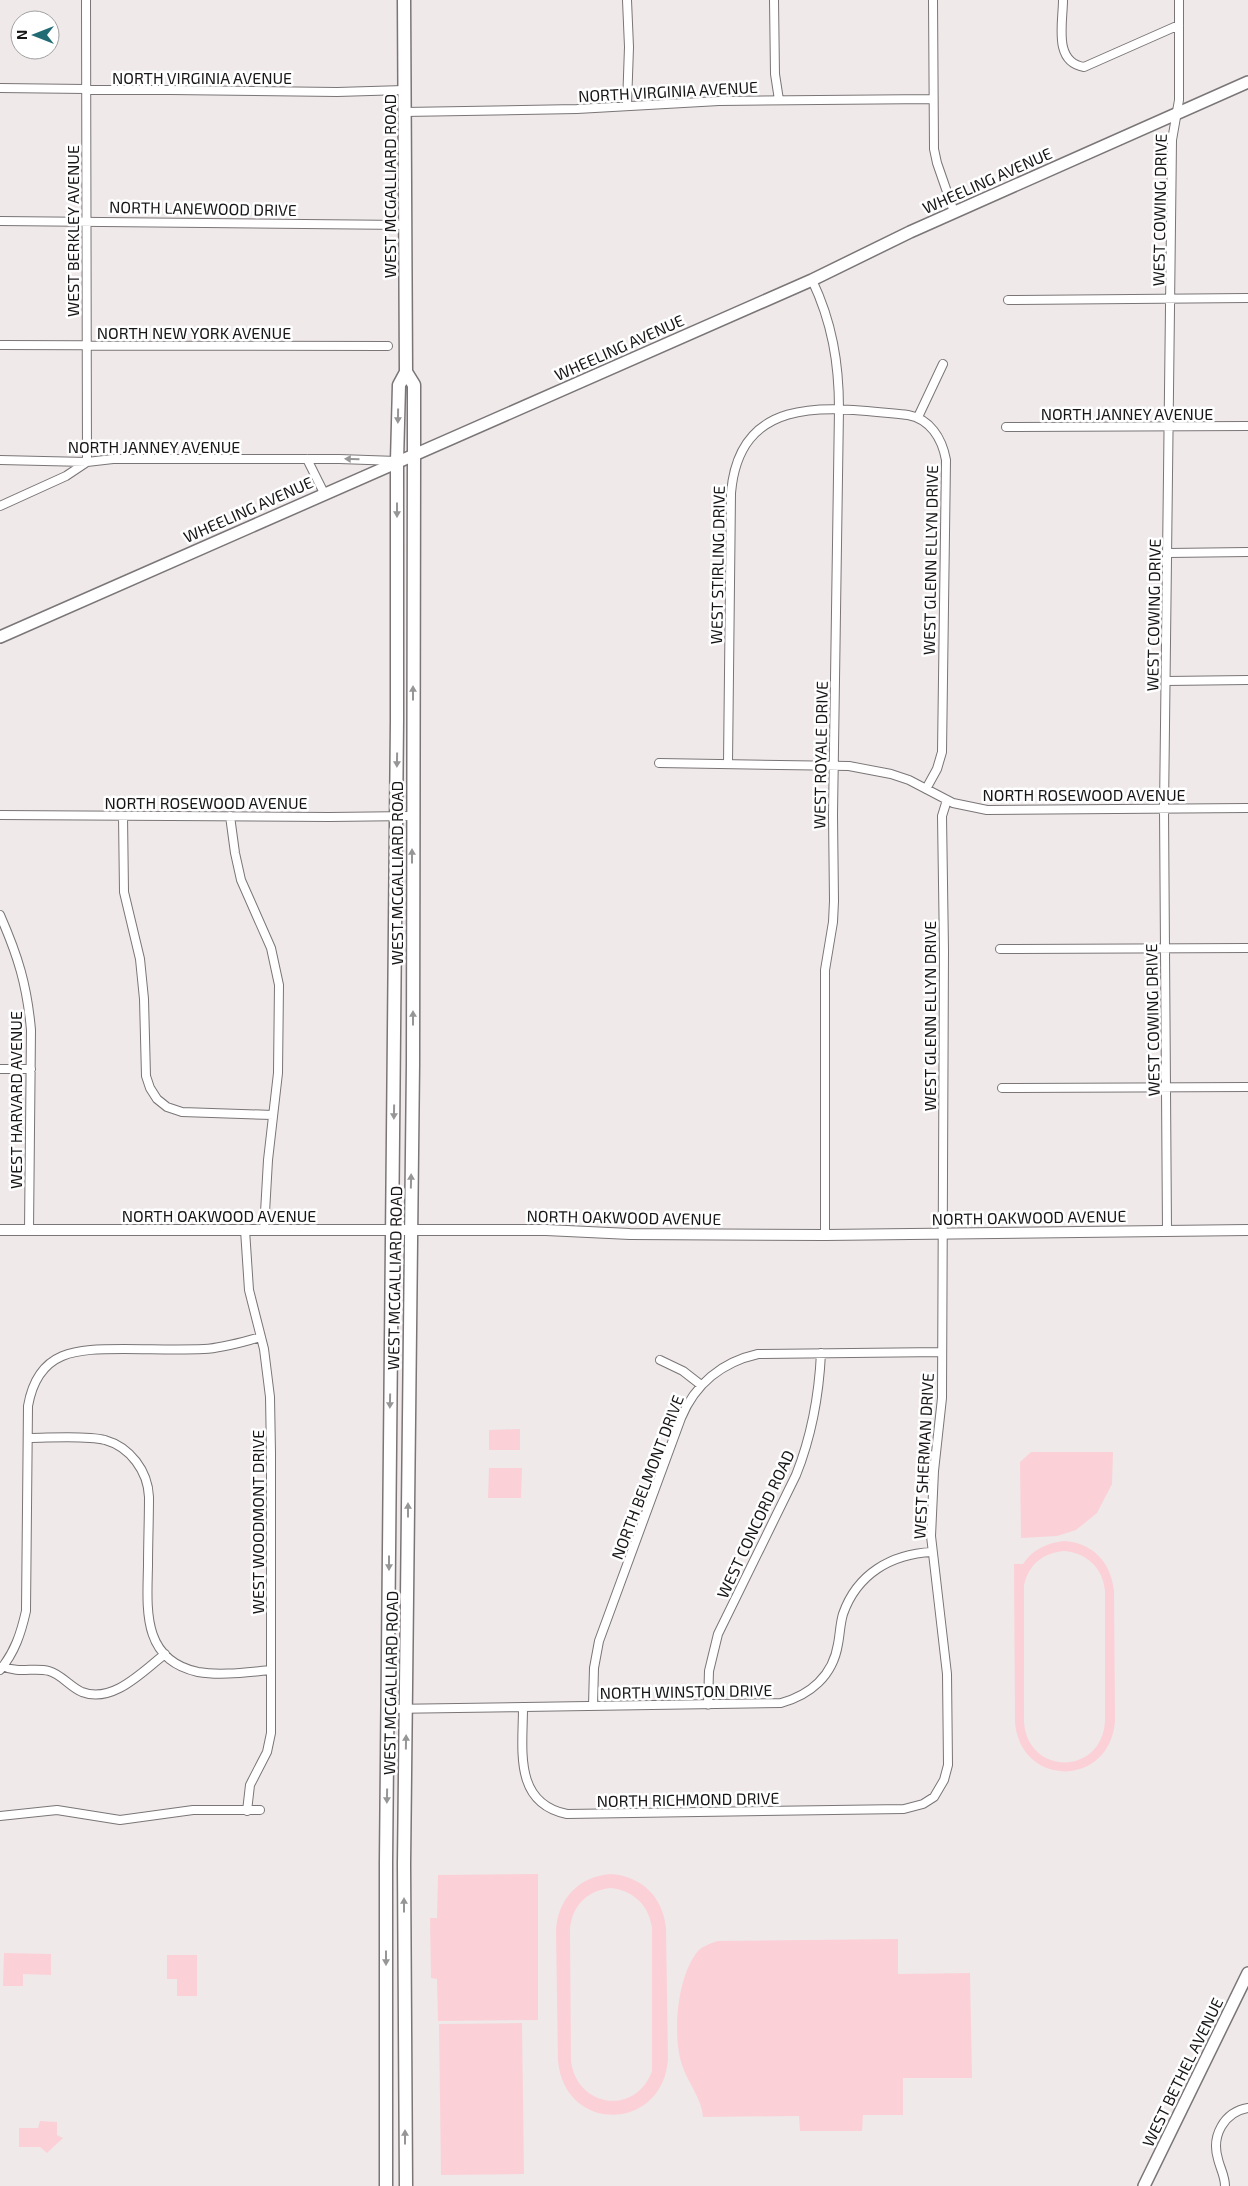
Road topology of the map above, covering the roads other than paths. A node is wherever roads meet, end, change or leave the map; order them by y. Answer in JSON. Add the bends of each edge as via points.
{"nodes":[{"id":1,"x":86,"y":0,"type":"edge"},
{"id":2,"x":404,"y":0,"type":"edge"},
{"id":3,"x":627,"y":0,"type":"edge"},
{"id":4,"x":774,"y":0,"type":"edge"},
{"id":5,"x":933,"y":0,"type":"edge"},
{"id":6,"x":1063,"y":0,"type":"edge"},
{"id":7,"x":1179,"y":0,"type":"edge"},
{"id":8,"x":1179,"y":25,"type":"junction"},
{"id":9,"x":1248,"y":82,"type":"edge"},
{"id":10,"x":0,"y":88,"type":"edge"},
{"id":11,"x":85,"y":89,"type":"junction"},
{"id":12,"x":404,"y":90,"type":"junction"},
{"id":13,"x":933,"y":99,"type":"junction"},
{"id":14,"x":779,"y":100,"type":"junction"},
{"id":15,"x":627,"y":105,"type":"junction"},
{"id":16,"x":404,"y":112,"type":"junction"},
{"id":17,"x":1178,"y":114,"type":"junction"},
{"id":18,"x":954,"y":212,"type":"junction"},
{"id":19,"x":0,"y":221,"type":"edge"},
{"id":20,"x":86,"y":221,"type":"junction"},
{"id":21,"x":405,"y":225,"type":"junction"},
{"id":22,"x":812,"y":280,"type":"junction"},
{"id":23,"x":1170,"y":298,"type":"junction"},
{"id":24,"x":1248,"y":298,"type":"edge"},
{"id":25,"x":1008,"y":300,"type":"dead end"},
{"id":26,"x":0,"y":345,"type":"edge"},
{"id":27,"x":87,"y":345,"type":"junction"},
{"id":28,"x":388,"y":346,"type":"dead end"},
{"id":29,"x":943,"y":364,"type":"dead end"},
{"id":30,"x":406,"y":372,"type":"junction"},
{"id":31,"x":839,"y":409,"type":"junction"},
{"id":32,"x":918,"y":417,"type":"junction"},
{"id":33,"x":1248,"y":426,"type":"edge"},
{"id":34,"x":1169,"y":427,"type":"junction"},
{"id":35,"x":1006,"y":428,"type":"dead end"},
{"id":36,"x":414,"y":454,"type":"junction"},
{"id":37,"x":307,"y":459,"type":"junction"},
{"id":38,"x":0,"y":460,"type":"edge"},
{"id":39,"x":398,"y":461,"type":"junction"},
{"id":40,"x":87,"y":462,"type":"junction"},
{"id":41,"x":324,"y":493,"type":"junction"},
{"id":42,"x":0,"y":506,"type":"edge"},
{"id":43,"x":1248,"y":552,"type":"edge"},
{"id":44,"x":1168,"y":553,"type":"junction"},
{"id":45,"x":0,"y":637,"type":"edge"},
{"id":46,"x":1248,"y":680,"type":"edge"},
{"id":47,"x":1166,"y":681,"type":"junction"},
{"id":48,"x":658,"y":764,"type":"dead end"},
{"id":49,"x":728,"y":764,"type":"junction"},
{"id":50,"x":833,"y":766,"type":"junction"},
{"id":51,"x":926,"y":789,"type":"junction"},
{"id":52,"x":947,"y":800,"type":"junction"},
{"id":53,"x":1248,"y":808,"type":"edge"},
{"id":54,"x":1164,"y":809,"type":"junction"},
{"id":55,"x":0,"y":815,"type":"edge"},
{"id":56,"x":123,"y":816,"type":"junction"},
{"id":57,"x":230,"y":816,"type":"junction"},
{"id":58,"x":412,"y":816,"type":"junction"},
{"id":59,"x":396,"y":817,"type":"junction"},
{"id":60,"x":0,"y":915,"type":"edge"},
{"id":61,"x":1166,"y":948,"type":"junction"},
{"id":62,"x":1248,"y":948,"type":"edge"},
{"id":63,"x":1000,"y":949,"type":"dead end"},
{"id":64,"x":0,"y":1068,"type":"edge"},
{"id":65,"x":31,"y":1069,"type":"junction"},
{"id":66,"x":1248,"y":1087,"type":"edge"},
{"id":67,"x":1002,"y":1088,"type":"dead end"},
{"id":68,"x":1167,"y":1088,"type":"junction"},
{"id":69,"x":273,"y":1115,"type":"junction"},
{"id":70,"x":0,"y":1230,"type":"edge"},
{"id":71,"x":29,"y":1230,"type":"junction"},
{"id":72,"x":245,"y":1230,"type":"junction"},
{"id":73,"x":264,"y":1230,"type":"junction"},
{"id":74,"x":393,"y":1230,"type":"junction"},
{"id":75,"x":410,"y":1230,"type":"junction"},
{"id":76,"x":1167,"y":1230,"type":"junction"},
{"id":77,"x":1248,"y":1230,"type":"edge"},
{"id":78,"x":942,"y":1233,"type":"junction"},
{"id":79,"x":825,"y":1235,"type":"junction"},
{"id":80,"x":260,"y":1337,"type":"junction"},
{"id":81,"x":942,"y":1352,"type":"junction"},
{"id":82,"x":821,"y":1353,"type":"junction"},
{"id":83,"x":660,"y":1360,"type":"dead end"},
{"id":84,"x":701,"y":1385,"type":"junction"},
{"id":85,"x":28,"y":1438,"type":"junction"},
{"id":86,"x":932,"y":1552,"type":"junction"},
{"id":87,"x":165,"y":1654,"type":"junction"},
{"id":88,"x":2,"y":1668,"type":"edge"},
{"id":89,"x":271,"y":1670,"type":"junction"},
{"id":90,"x":708,"y":1705,"type":"junction"},
{"id":91,"x":592,"y":1706,"type":"junction"},
{"id":92,"x":523,"y":1707,"type":"junction"},
{"id":93,"x":388,"y":1709,"type":"junction"},
{"id":94,"x":407,"y":1710,"type":"junction"},
{"id":95,"x":934,"y":1796,"type":"joint"},
{"id":96,"x":260,"y":1810,"type":"dead end"},
{"id":97,"x":247,"y":1811,"type":"junction"},
{"id":98,"x":0,"y":1816,"type":"edge"},
{"id":99,"x":1248,"y":1973,"type":"edge"},
{"id":100,"x":1248,"y":2108,"type":"edge"},
{"id":101,"x":386,"y":2186,"type":"edge"},
{"id":102,"x":406,"y":2186,"type":"edge"},
{"id":103,"x":1144,"y":2186,"type":"edge"},
{"id":104,"x":1226,"y":2186,"type":"edge"}],
"edges":[{"from":1,"to":11,"type":"street","name":"WEST BERKLEY AVENUE"},
{"from":2,"to":12,"type":"main road","name":"WEST MCGALLIARD ROAD"},
{"from":3,"to":15,"type":"street"},
{"from":4,"to":14,"type":"street","via":[[775,74]]},
{"from":5,"to":13,"type":"street"},
{"from":6,"to":8,"type":"street","via":[[1063,52],[1073,64],[1084,67]]},
{"from":7,"to":8,"type":"street","name":"WEST COWING DRIVE"},
{"from":8,"to":17,"type":"street","name":"WEST COWING DRIVE"},
{"from":9,"to":17,"type":"main road","name":"WHEELING AVENUE"},
{"from":10,"to":11,"type":"street","name":"NORTH VIRGINIA AVENUE"},
{"from":11,"to":12,"type":"street","name":"NORTH VIRGINIA AVENUE"},
{"from":11,"to":20,"type":"street","name":"WEST BERKLEY AVENUE"},
{"from":12,"to":16,"type":"main road","name":"WEST MCGALLIARD ROAD"},
{"from":13,"to":14,"type":"street","name":"NORTH VIRGINIA AVENUE"},
{"from":13,"to":18,"type":"street","via":[[937,163]]},
{"from":14,"to":15,"type":"street","name":"NORTH VIRGINIA AVENUE"},
{"from":15,"to":16,"type":"street","name":"NORTH VIRGINIA AVENUE"},
{"from":16,"to":21,"type":"main road","name":"WEST MCGALLIARD ROAD"},
{"from":17,"to":18,"type":"main road","name":"WHEELING AVENUE"},
{"from":17,"to":23,"type":"street","name":"WEST COWING DRIVE","via":[[1172,140]]},
{"from":18,"to":22,"type":"main road","name":"WHEELING AVENUE"},
{"from":19,"to":20,"type":"street","name":"NORTH LANEWOOD DRIVE"},
{"from":20,"to":21,"type":"street","name":"NORTH LANEWOOD DRIVE"},
{"from":20,"to":27,"type":"street","name":"WEST BERKLEY AVENUE"},
{"from":21,"to":30,"type":"main road","name":"WEST MCGALLIARD ROAD"},
{"from":22,"to":31,"type":"street","name":"WEST ROYALE DRIVE","via":[[834,340]]},
{"from":22,"to":36,"type":"main road","name":"WHEELING AVENUE"},
{"from":23,"to":24,"type":"street"},
{"from":23,"to":25,"type":"street"},
{"from":23,"to":34,"type":"street","name":"WEST COWING DRIVE"},
{"from":26,"to":27,"type":"street","name":"NORTH NEW YORK AVENUE"},
{"from":27,"to":28,"type":"street","name":"NORTH NEW YORK AVENUE"},
{"from":27,"to":40,"type":"street","name":"WEST BERKLEY AVENUE"},
{"from":29,"to":32,"type":"street"},
{"from":30,"to":36,"type":"main road","name":"WEST MCGALLIARD ROAD","via":[[414,385]]},
{"from":30,"to":39,"type":"main road","name":"WEST MCGALLIARD ROAD","one_way":true,"via":[[399,385]]},
{"from":31,"to":32,"type":"street"},
{"from":31,"to":49,"type":"street","name":"WEST STIRLING DRIVE","via":[[800,410],[770,422],[752,438],[734,470],[731,493]]},
{"from":31,"to":50,"type":"street","name":"WEST ROYALE DRIVE"},
{"from":32,"to":51,"type":"street","name":"WEST GLENN ELLYN DRIVE","via":[[939,438],[946,468],[942,752]]},
{"from":33,"to":34,"type":"street","name":"NORTH JANNEY AVENUE"},
{"from":34,"to":35,"type":"street","name":"NORTH JANNEY AVENUE"},
{"from":34,"to":44,"type":"street","name":"WEST COWING DRIVE"},
{"from":36,"to":39,"type":"main road","name":"WHEELING AVENUE"},
{"from":58,"to":36,"type":"main road","name":"WEST MCGALLIARD ROAD","one_way":true},
{"from":39,"to":37,"type":"street","name":"NORTH JANNEY AVENUE","one_way":true},
{"from":37,"to":40,"type":"street","name":"NORTH JANNEY AVENUE","via":[[113,459]]},
{"from":37,"to":41,"type":"street"},
{"from":38,"to":40,"type":"street","name":"NORTH JANNEY AVENUE"},
{"from":39,"to":41,"type":"main road","name":"WHEELING AVENUE"},
{"from":39,"to":59,"type":"main road","name":"WEST MCGALLIARD ROAD","one_way":true},
{"from":40,"to":42,"type":"street","via":[[66,476]]},
{"from":41,"to":45,"type":"main road","name":"WHEELING AVENUE"},
{"from":43,"to":44,"type":"street"},
{"from":44,"to":47,"type":"street","name":"WEST COWING DRIVE"},
{"from":46,"to":47,"type":"street"},
{"from":47,"to":54,"type":"street","name":"WEST COWING DRIVE"},
{"from":48,"to":49,"type":"street","name":"NORTH ROSEWOOD AVENUE"},
{"from":49,"to":50,"type":"street","name":"NORTH ROSEWOOD AVENUE"},
{"from":50,"to":51,"type":"street","name":"NORTH ROSEWOOD AVENUE","via":[[873,769]]},
{"from":50,"to":79,"type":"street","name":"WEST ROYALE DRIVE","via":[[833,915],[825,970]]},
{"from":51,"to":52,"type":"street","name":"NORTH ROSEWOOD AVENUE"},
{"from":52,"to":54,"type":"street","name":"NORTH ROSEWOOD AVENUE","via":[[987,810]]},
{"from":52,"to":78,"type":"street","name":"WEST GLENN ELLYN DRIVE","via":[[942,816]]},
{"from":53,"to":54,"type":"street","name":"NORTH ROSEWOOD AVENUE"},
{"from":54,"to":61,"type":"street","name":"WEST COWING DRIVE"},
{"from":55,"to":56,"type":"street","name":"NORTH ROSEWOOD AVENUE"},
{"from":56,"to":57,"type":"street","name":"NORTH ROSEWOOD AVENUE"},
{"from":56,"to":69,"type":"street","via":[[124,892],[142,978],[146,1076],[150,1088],[157,1099],[182,1112]]},
{"from":57,"to":59,"type":"street","name":"NORTH ROSEWOOD AVENUE"},
{"from":57,"to":69,"type":"street","via":[[241,880],[271,948],[278,986],[278,1073]]},
{"from":58,"to":59,"type":"street","name":"NORTH ROSEWOOD AVENUE"},
{"from":75,"to":58,"type":"main road","name":"WEST MCGALLIARD ROAD","one_way":true},
{"from":59,"to":74,"type":"main road","name":"WEST MCGALLIARD ROAD","one_way":true},
{"from":60,"to":65,"type":"street","name":"WEST HARVARD AVENUE","via":[[24,978],[31,1030]]},
{"from":61,"to":62,"type":"street"},
{"from":61,"to":63,"type":"street"},
{"from":61,"to":68,"type":"street","name":"WEST COWING DRIVE"},
{"from":64,"to":65,"type":"street"},
{"from":65,"to":71,"type":"street","name":"WEST HARVARD AVENUE"},
{"from":66,"to":68,"type":"street"},
{"from":67,"to":68,"type":"street"},
{"from":68,"to":76,"type":"street","name":"WEST COWING DRIVE"},
{"from":69,"to":73,"type":"street"},
{"from":70,"to":71,"type":"street","name":"NORTH OAKWOOD AVENUE"},
{"from":71,"to":72,"type":"street","name":"NORTH OAKWOOD AVENUE"},
{"from":72,"to":73,"type":"street","name":"NORTH OAKWOOD AVENUE"},
{"from":72,"to":80,"type":"street","name":"WEST WOODMONT DRIVE","via":[[249,1290]]},
{"from":73,"to":74,"type":"street","name":"NORTH OAKWOOD AVENUE"},
{"from":74,"to":75,"type":"street","name":"NORTH OAKWOOD AVENUE"},
{"from":74,"to":93,"type":"main road","name":"WEST MCGALLIARD ROAD","one_way":true},
{"from":75,"to":79,"type":"street","name":"NORTH OAKWOOD AVENUE"},
{"from":94,"to":75,"type":"main road","name":"WEST MCGALLIARD ROAD","one_way":true},
{"from":76,"to":77,"type":"street","name":"NORTH OAKWOOD AVENUE"},
{"from":76,"to":78,"type":"street","name":"NORTH OAKWOOD AVENUE"},
{"from":78,"to":79,"type":"street","name":"NORTH OAKWOOD AVENUE"},
{"from":78,"to":81,"type":"street","name":"WEST SHERMAN DRIVE"},
{"from":80,"to":85,"type":"street","via":[[212,1349],[91,1349],[64,1355],[47,1366],[30,1393]]},
{"from":80,"to":89,"type":"street","name":"WEST WOODMONT DRIVE","via":[[270,1406]]},
{"from":81,"to":82,"type":"street","name":"NORTH BELMONT DRIVE"},
{"from":81,"to":86,"type":"street","name":"WEST SHERMAN DRIVE","via":[[942,1398],[931,1507]]},
{"from":82,"to":84,"type":"street","name":"NORTH BELMONT DRIVE","via":[[748,1356],[720,1369]]},
{"from":82,"to":90,"type":"street","name":"WEST CONCORD ROAD","via":[[815,1417],[804,1455],[718,1634],[709,1671]]},
{"from":83,"to":84,"type":"street","via":[[683,1371]]},
{"from":84,"to":91,"type":"street","name":"NORTH BELMONT DRIVE","via":[[681,1418],[604,1627],[594,1668]]},
{"from":85,"to":87,"type":"street","via":[[107,1440],[127,1452],[138,1464],[146,1480],[149,1497],[147,1615],[155,1640]]},
{"from":85,"to":88,"type":"street","via":[[26,1611],[14,1651]]},
{"from":86,"to":90,"type":"street","name":"NORTH WINSTON DRIVE","via":[[892,1560],[860,1584],[843,1614],[833,1663],[823,1679],[809,1691],[781,1704]]},
{"from":86,"to":95,"type":"street","name":"WEST SHERMAN DRIVE","via":[[944,1642],[948,1706],[948,1765],[944,1780]]},
{"from":87,"to":88,"type":"street","via":[[131,1681],[105,1694],[82,1692],[47,1671]]},
{"from":87,"to":89,"type":"street","via":[[191,1670],[208,1673]]},
{"from":89,"to":97,"type":"street","name":"WEST WOODMONT DRIVE","via":[[269,1746],[250,1785]]},
{"from":90,"to":91,"type":"street","name":"NORTH WINSTON DRIVE"},
{"from":91,"to":92,"type":"street","name":"NORTH WINSTON DRIVE"},
{"from":92,"to":94,"type":"street","name":"NORTH WINSTON DRIVE"},
{"from":92,"to":95,"type":"street","name":"NORTH RICHMOND DRIVE","via":[[526,1779],[540,1802],[560,1812],[904,1809],[923,1804]]},
{"from":93,"to":94,"type":"street","name":"NORTH WINSTON DRIVE"},
{"from":93,"to":101,"type":"main road","name":"WEST MCGALLIARD ROAD","one_way":true},
{"from":102,"to":94,"type":"main road","name":"WEST MCGALLIARD ROAD","one_way":true,"via":[[404,1864]]},
{"from":96,"to":97,"type":"street"},
{"from":97,"to":98,"type":"street","via":[[193,1810],[120,1820],[57,1810]]},
{"from":99,"to":103,"type":"main road","name":"WEST BETHEL AVENUE"},
{"from":100,"to":104,"type":"street","via":[[1227,2118],[1218,2134],[1215,2148]]}]}
